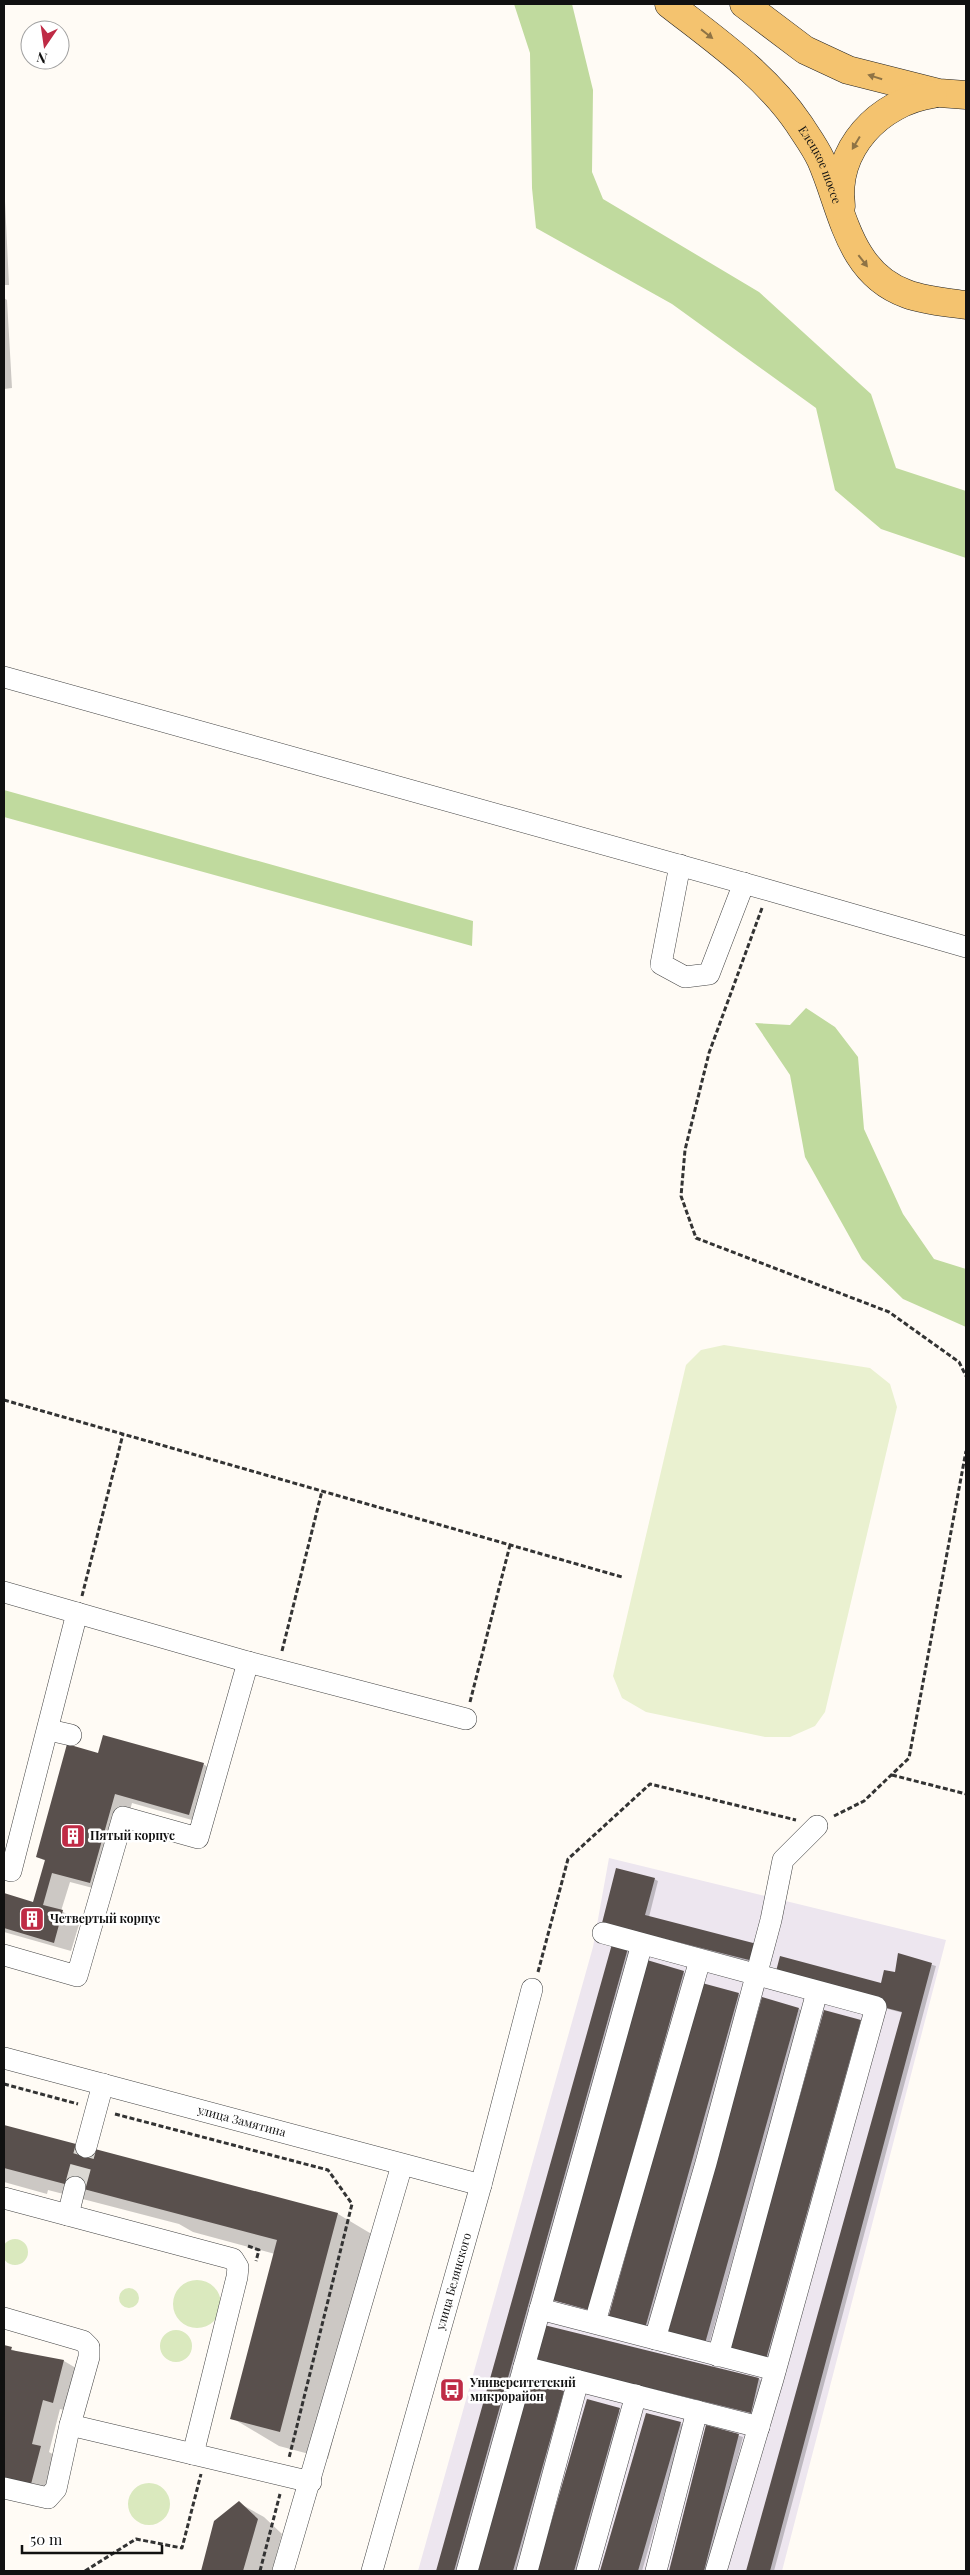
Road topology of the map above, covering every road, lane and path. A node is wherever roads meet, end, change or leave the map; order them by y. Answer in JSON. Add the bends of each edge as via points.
{"nodes":[{"id":1,"x":669,"y":4,"type":"edge"},
{"id":2,"x":744,"y":4,"type":"edge"},
{"id":3,"x":957,"y":93,"type":"edge"},
{"id":4,"x":842,"y":218,"type":"junction"},
{"id":5,"x":966,"y":299,"type":"edge"},
{"id":6,"x":939,"y":301,"type":"junction"},
{"id":7,"x":966,"y":305,"type":"edge"},
{"id":8,"x":4,"y":677,"type":"edge"},
{"id":9,"x":680,"y":865,"type":"junction"},
{"id":10,"x":744,"y":883,"type":"junction"},
{"id":11,"x":768,"y":890,"type":"junction"},
{"id":12,"x":966,"y":947,"type":"edge"},
{"id":13,"x":966,"y":1376,"type":"edge"},
{"id":14,"x":4,"y":1400,"type":"edge"},
{"id":15,"x":123,"y":1434,"type":"junction"},
{"id":16,"x":966,"y":1451,"type":"edge"},
{"id":17,"x":322,"y":1491,"type":"junction"},
{"id":18,"x":510,"y":1545,"type":"junction"},
{"id":19,"x":622,"y":1577,"type":"dead end"},
{"id":20,"x":4,"y":1592,"type":"edge"},
{"id":21,"x":77,"y":1613,"type":"junction"},
{"id":22,"x":248,"y":1662,"type":"junction"},
{"id":23,"x":277,"y":1669,"type":"junction"},
{"id":24,"x":466,"y":1718,"type":"joint"},
{"id":25,"x":49,"y":1730,"type":"junction"},
{"id":26,"x":71,"y":1735,"type":"dead end"},
{"id":27,"x":892,"y":1775,"type":"junction"},
{"id":28,"x":966,"y":1794,"type":"edge"},
{"id":29,"x":817,"y":1826,"type":"junction"},
{"id":30,"x":4,"y":1869,"type":"edge"},
{"id":31,"x":604,"y":1934,"type":"dead end"},
{"id":32,"x":642,"y":1944,"type":"junction"},
{"id":33,"x":4,"y":1955,"type":"edge"},
{"id":34,"x":700,"y":1960,"type":"junction"},
{"id":35,"x":756,"y":1976,"type":"junction"},
{"id":36,"x":532,"y":1990,"type":"joint"},
{"id":37,"x":817,"y":1992,"type":"junction"},
{"id":38,"x":4,"y":2058,"type":"edge"},
{"id":39,"x":103,"y":2084,"type":"junction"},
{"id":40,"x":86,"y":2147,"type":"tunnel mouth"},
{"id":41,"x":402,"y":2164,"type":"junction"},
{"id":42,"x":481,"y":2185,"type":"junction"},
{"id":43,"x":76,"y":2187,"type":"tunnel mouth"},
{"id":44,"x":4,"y":2198,"type":"edge"},
{"id":45,"x":68,"y":2215,"type":"junction"},
{"id":46,"x":240,"y":2244,"type":"dead end"},
{"id":47,"x":254,"y":2268,"type":"dead end"},
{"id":48,"x":540,"y":2309,"type":"junction"},
{"id":49,"x":4,"y":2318,"type":"edge"},
{"id":50,"x":595,"y":2322,"type":"junction"},
{"id":51,"x":654,"y":2339,"type":"junction"},
{"id":52,"x":718,"y":2356,"type":"junction"},
{"id":53,"x":524,"y":2367,"type":"junction"},
{"id":54,"x":775,"y":2370,"type":"junction"},
{"id":55,"x":578,"y":2381,"type":"junction"},
{"id":56,"x":636,"y":2396,"type":"junction"},
{"id":57,"x":697,"y":2411,"type":"junction"},
{"id":58,"x":70,"y":2425,"type":"junction"},
{"id":59,"x":759,"y":2427,"type":"junction"},
{"id":60,"x":199,"y":2455,"type":"junction"},
{"id":61,"x":311,"y":2482,"type":"junction"},
{"id":62,"x":4,"y":2488,"type":"edge"},
{"id":63,"x":86,"y":2571,"type":"edge"},
{"id":64,"x":283,"y":2571,"type":"edge"},
{"id":65,"x":372,"y":2571,"type":"edge"},
{"id":66,"x":467,"y":2571,"type":"edge"},
{"id":67,"x":527,"y":2571,"type":"edge"},
{"id":68,"x":587,"y":2571,"type":"edge"},
{"id":69,"x":656,"y":2571,"type":"edge"},
{"id":70,"x":716,"y":2571,"type":"edge"}],
"edges":[{"from":1,"to":4,"type":"main road","name":"Елецкое шоссе","one_way":true,"via":[[736,56],[770,88],[798,123],[820,159]]},
{"from":3,"to":2,"type":"main road","one_way":true,"via":[[888,82],[831,62],[806,50]]},
{"from":3,"to":4,"type":"main road","one_way":true,"via":[[904,101],[888,109],[862,133],[852,148],[841,182]]},
{"from":4,"to":6,"type":"main road","name":"Елецкое шоссе","one_way":true,"via":[[854,250],[876,276],[906,294]]},
{"from":5,"to":6,"type":"main road"},
{"from":6,"to":7,"type":"main road","name":"Елецкое шоссе"},
{"from":8,"to":9,"type":"street"},
{"from":9,"to":10,"type":"street"},
{"from":9,"to":10,"type":"street","via":[[661,964],[685,977],[709,974]]},
{"from":10,"to":11,"type":"street"},
{"from":11,"to":12,"type":"street"},
{"from":11,"to":13,"type":"path","via":[[709,1052],[685,1150],[681,1196],[696,1238],[890,1312],[959,1362]]},
{"from":14,"to":15,"type":"path"},
{"from":15,"to":17,"type":"path"},
{"from":15,"to":21,"type":"path"},
{"from":16,"to":27,"type":"path","via":[[909,1758]]},
{"from":17,"to":18,"type":"path"},
{"from":17,"to":23,"type":"path"},
{"from":18,"to":19,"type":"path"},
{"from":18,"to":24,"type":"path"},
{"from":20,"to":21,"type":"street"},
{"from":21,"to":22,"type":"street"},
{"from":21,"to":25,"type":"street"},
{"from":22,"to":23,"type":"street"},
{"from":22,"to":33,"type":"street","via":[[198,1838],[123,1818],[76,1976]]},
{"from":23,"to":24,"type":"street"},
{"from":25,"to":26,"type":"street"},
{"from":25,"to":30,"type":"street","via":[[11,1871]]},
{"from":27,"to":28,"type":"path"},
{"from":27,"to":29,"type":"path","via":[[864,1801]]},
{"from":29,"to":35,"type":"street","via":[[783,1860]]},
{"from":29,"to":36,"type":"path","via":[[650,1784],[568,1859]]},
{"from":31,"to":32,"type":"street"},
{"from":32,"to":34,"type":"street"},
{"from":32,"to":48,"type":"street"},
{"from":34,"to":35,"type":"street"},
{"from":34,"to":50,"type":"street"},
{"from":35,"to":37,"type":"street"},
{"from":35,"to":51,"type":"street"},
{"from":36,"to":42,"type":"street","name":"улица Белянского"},
{"from":37,"to":52,"type":"street"},
{"from":37,"to":54,"type":"street","via":[[876,2007]]},
{"from":38,"to":39,"type":"street","name":"улица Замятина"},
{"from":39,"to":40,"type":"street"},
{"from":39,"to":41,"type":"street","name":"улица Замятина"},
{"from":41,"to":42,"type":"street","name":"улица Замятина"},
{"from":41,"to":61,"type":"street"},
{"from":42,"to":65,"type":"street","name":"улица Белянского"},
{"from":43,"to":45,"type":"street"},
{"from":44,"to":45,"type":"street"},
{"from":45,"to":60,"type":"street","via":[[233,2259],[238,2267]]},
{"from":46,"to":47,"type":"path","via":[[259,2250]]},
{"from":48,"to":50,"type":"street"},
{"from":48,"to":53,"type":"street"},
{"from":49,"to":58,"type":"street","via":[[84,2341],[89,2347]]},
{"from":50,"to":51,"type":"street"},
{"from":51,"to":52,"type":"street"},
{"from":52,"to":54,"type":"street"},
{"from":53,"to":55,"type":"street"},
{"from":53,"to":66,"type":"street"},
{"from":54,"to":59,"type":"street"},
{"from":55,"to":56,"type":"street"},
{"from":55,"to":67,"type":"street"},
{"from":56,"to":57,"type":"street"},
{"from":56,"to":68,"type":"street"},
{"from":57,"to":59,"type":"street"},
{"from":57,"to":69,"type":"street"},
{"from":58,"to":60,"type":"street"},
{"from":58,"to":62,"type":"street","via":[[56,2489],[48,2498]]},
{"from":59,"to":70,"type":"street"},
{"from":60,"to":61,"type":"street"},
{"from":60,"to":63,"type":"path","via":[[182,2548],[136,2539]]},
{"from":61,"to":64,"type":"street"}]}
